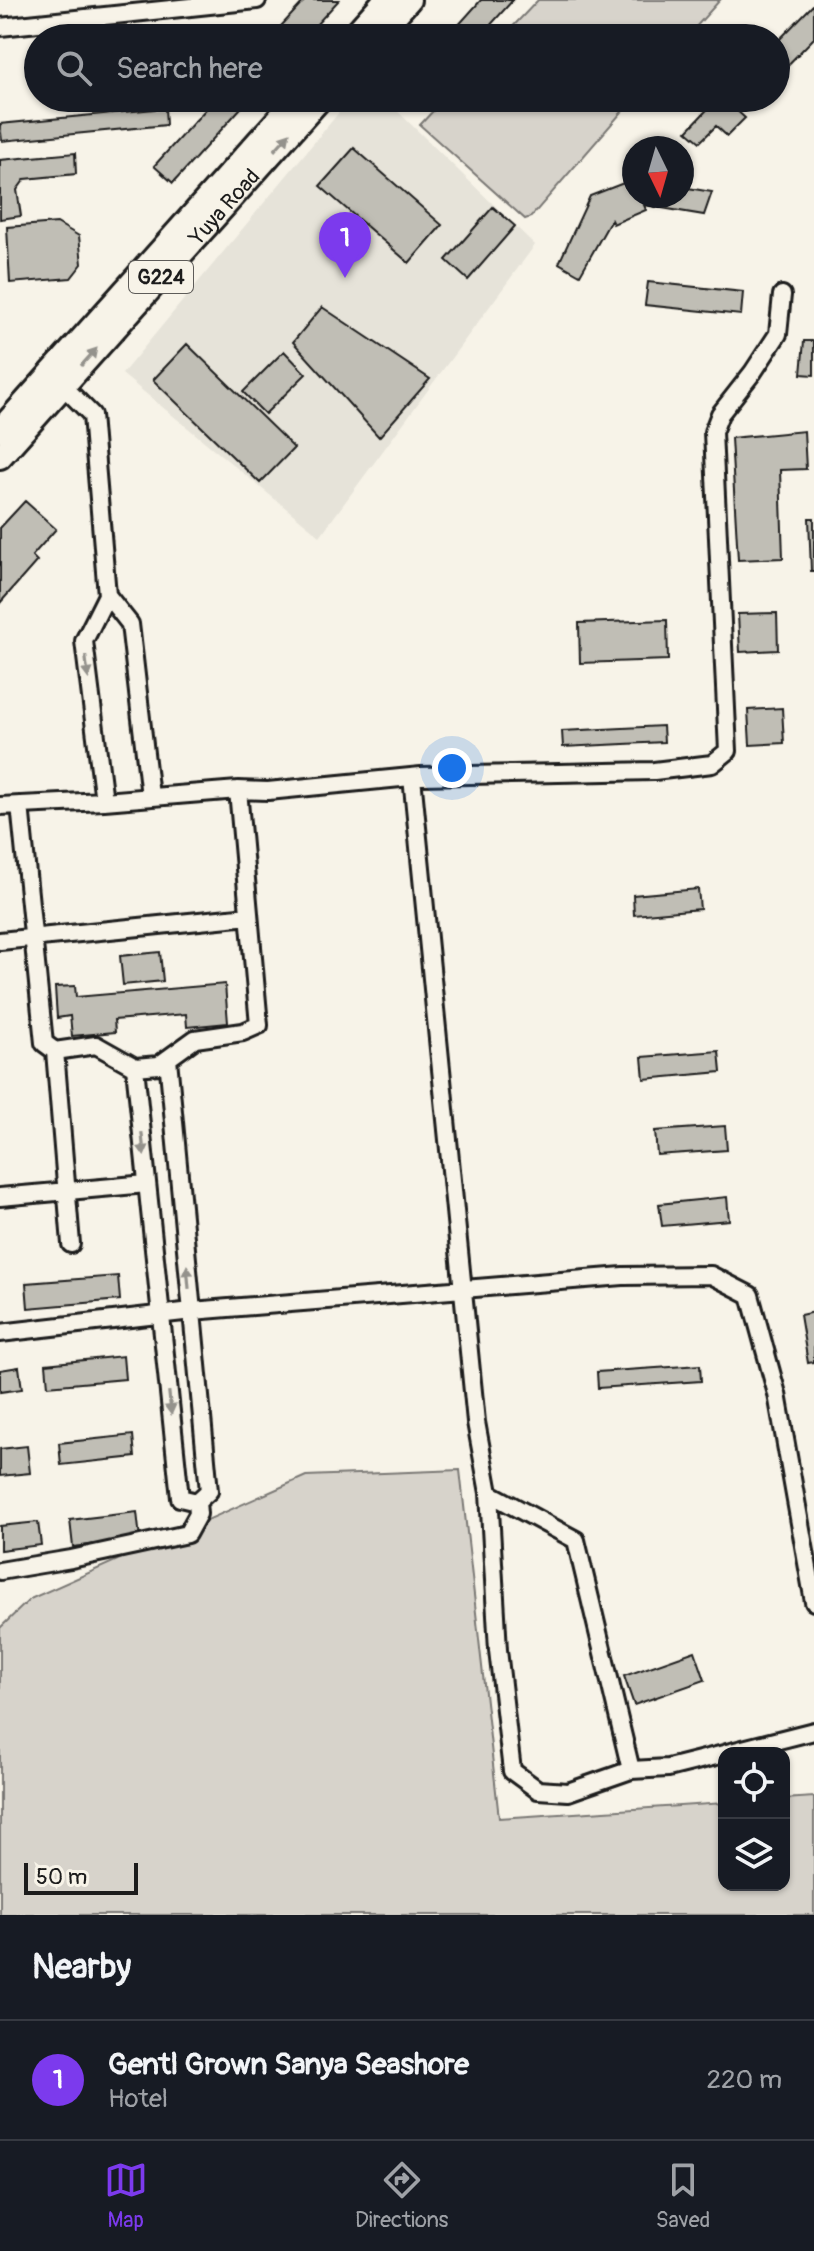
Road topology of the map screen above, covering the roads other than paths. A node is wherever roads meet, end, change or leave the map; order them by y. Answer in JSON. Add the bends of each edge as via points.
{"nodes":[{"id":1,"x":257,"y":0,"type":"edge"},
{"id":2,"x":385,"y":0,"type":"edge"},
{"id":3,"x":409,"y":0,"type":"edge"},
{"id":4,"x":192,"y":4,"type":"edge"},
{"id":5,"x":24,"y":24,"type":"edge"},
{"id":6,"x":25,"y":24,"type":"edge"},
{"id":7,"x":364,"y":24,"type":"edge"},
{"id":8,"x":388,"y":24,"type":"edge"},
{"id":9,"x":0,"y":27,"type":"edge"},
{"id":10,"x":284,"y":112,"type":"edge"},
{"id":11,"x":308,"y":112,"type":"edge"},
{"id":12,"x":782,"y":295,"type":"dead end"},
{"id":13,"x":63,"y":386,"type":"junction"},
{"id":14,"x":0,"y":430,"type":"edge"},
{"id":15,"x":0,"y":457,"type":"edge"},
{"id":16,"x":107,"y":595,"type":"junction"},
{"id":17,"x":412,"y":777,"type":"junction"},
{"id":18,"x":238,"y":790,"type":"junction"},
{"id":19,"x":150,"y":796,"type":"junction"},
{"id":20,"x":104,"y":801,"type":"junction"},
{"id":21,"x":20,"y":805,"type":"junction"},
{"id":22,"x":0,"y":806,"type":"edge"},
{"id":23,"x":249,"y":916,"type":"junction"},
{"id":24,"x":34,"y":938,"type":"junction"},
{"id":25,"x":0,"y":941,"type":"edge"},
{"id":26,"x":55,"y":1051,"type":"junction"},
{"id":27,"x":168,"y":1059,"type":"junction"},
{"id":28,"x":135,"y":1067,"type":"junction"},
{"id":29,"x":147,"y":1184,"type":"junction"},
{"id":30,"x":66,"y":1191,"type":"junction"},
{"id":31,"x":0,"y":1197,"type":"edge"},
{"id":32,"x":71,"y":1244,"type":"dead end"},
{"id":33,"x":463,"y":1290,"type":"junction"},
{"id":34,"x":192,"y":1311,"type":"junction"},
{"id":35,"x":161,"y":1316,"type":"junction"},
{"id":36,"x":0,"y":1333,"type":"edge"},
{"id":37,"x":489,"y":1493,"type":"junction"},
{"id":38,"x":197,"y":1502,"type":"junction"},
{"id":39,"x":0,"y":1571,"type":"edge"},
{"id":40,"x":814,"y":1602,"type":"edge"},
{"id":41,"x":814,"y":1731,"type":"edge"},
{"id":42,"x":750,"y":1747,"type":"edge"},
{"id":43,"x":718,"y":1755,"type":"edge"},
{"id":44,"x":631,"y":1770,"type":"junction"}],
"edges":[{"from":1,"to":4,"type":"lane"},
{"from":2,"to":7,"type":"highway"},
{"from":3,"to":8,"type":"highway"},
{"from":4,"to":6,"type":"lane"},
{"from":5,"to":9,"type":"lane"},
{"from":10,"to":14,"type":"highway","name":"Yuya Road","number":"G224"},
{"from":13,"to":11,"type":"highway","name":"Yuya Road","number":"G224","one_way":true},
{"from":12,"to":17,"type":"lane","via":[[778,334],[720,414],[713,432],[728,751],[712,764],[654,771]]},
{"from":13,"to":15,"type":"highway","name":"Yuya Road","number":"G224"},
{"from":13,"to":16,"type":"lane","via":[[92,415]]},
{"from":16,"to":19,"type":"lane","via":[[130,624]]},
{"from":16,"to":20,"type":"lane","one_way":true,"via":[[84,641]]},
{"from":17,"to":18,"type":"lane"},
{"from":17,"to":33,"type":"lane"},
{"from":18,"to":19,"type":"lane"},
{"from":18,"to":23,"type":"lane"},
{"from":19,"to":20,"type":"lane"},
{"from":20,"to":21,"type":"lane"},
{"from":21,"to":22,"type":"lane"},
{"from":21,"to":24,"type":"lane"},
{"from":23,"to":24,"type":"lane"},
{"from":23,"to":27,"type":"lane","via":[[259,1025],[195,1039]]},
{"from":24,"to":25,"type":"lane"},
{"from":24,"to":26,"type":"lane","via":[[44,1043]]},
{"from":26,"to":28,"type":"lane","via":[[96,1045]]},
{"from":26,"to":30,"type":"lane"},
{"from":27,"to":28,"type":"lane"},
{"from":34,"to":27,"type":"lane","one_way":true},
{"from":28,"to":29,"type":"lane","one_way":true},
{"from":29,"to":30,"type":"lane"},
{"from":29,"to":35,"type":"lane"},
{"from":30,"to":31,"type":"lane"},
{"from":30,"to":32,"type":"lane"},
{"from":33,"to":34,"type":"lane"},
{"from":33,"to":37,"type":"lane"},
{"from":33,"to":40,"type":"lane","via":[[623,1276],[711,1275],[750,1295],[777,1394]]},
{"from":34,"to":35,"type":"lane"},
{"from":34,"to":38,"type":"lane","via":[[209,1491]]},
{"from":35,"to":36,"type":"lane"},
{"from":35,"to":38,"type":"lane","one_way":true,"via":[[180,1498]]},
{"from":37,"to":44,"type":"lane","via":[[576,1540]]},
{"from":37,"to":44,"type":"lane","via":[[512,1771],[538,1790],[568,1792]]},
{"from":38,"to":39,"type":"lane","via":[[198,1514],[187,1534]]},
{"from":41,"to":42,"type":"lane"},
{"from":43,"to":44,"type":"lane","via":[[668,1768]]}]}
